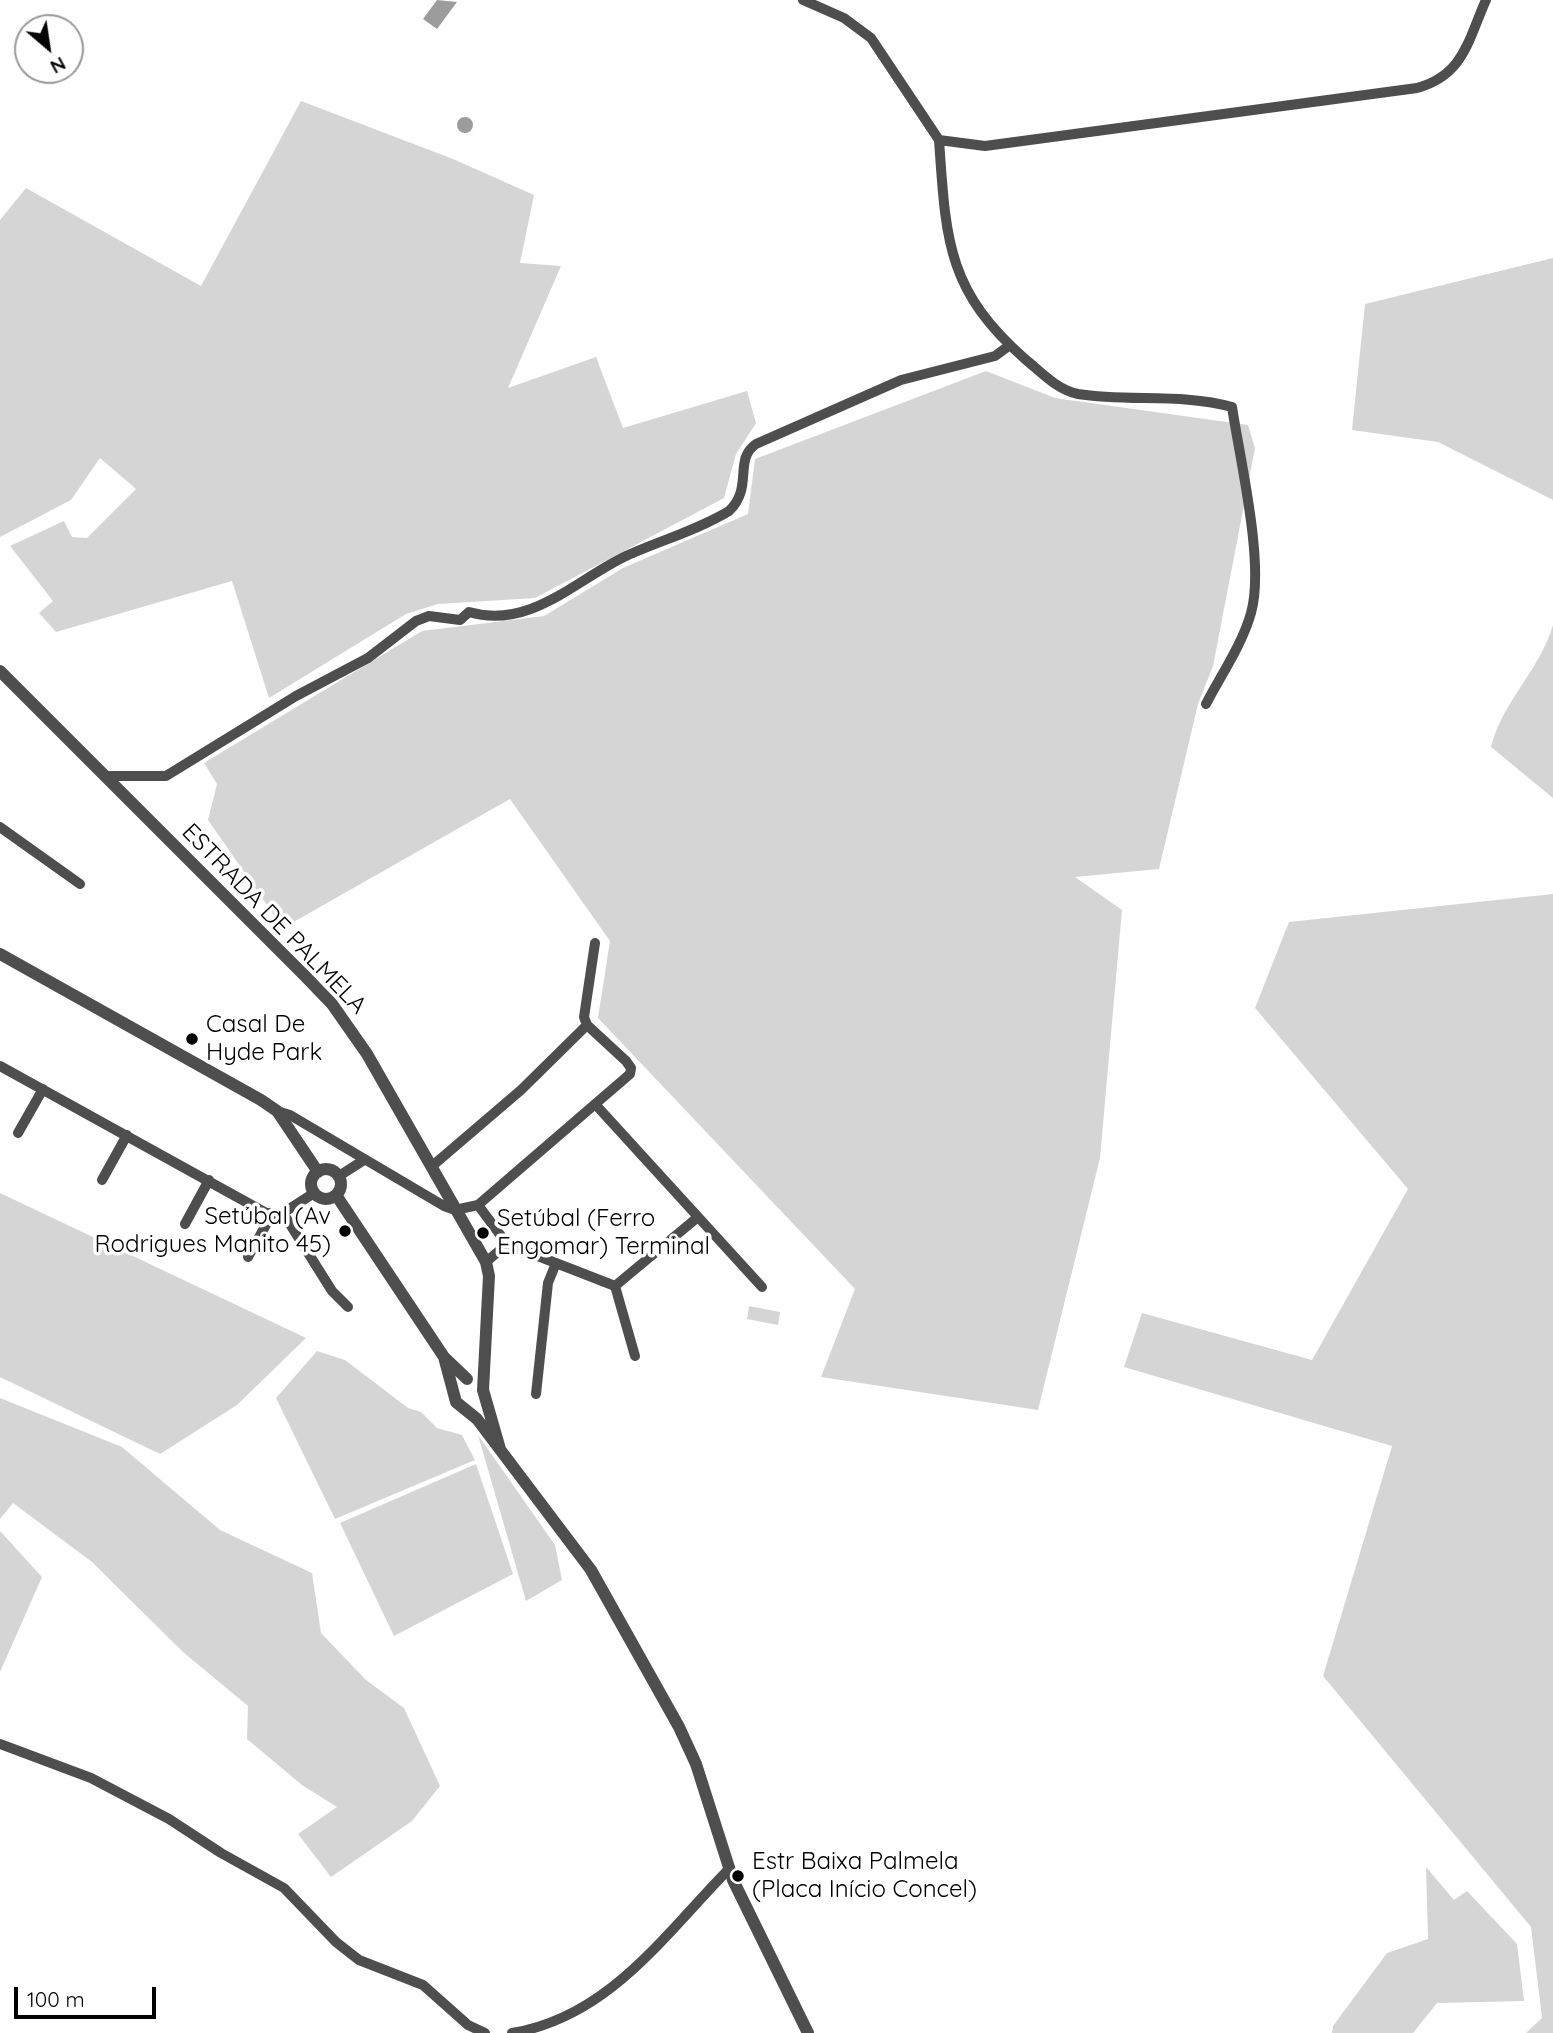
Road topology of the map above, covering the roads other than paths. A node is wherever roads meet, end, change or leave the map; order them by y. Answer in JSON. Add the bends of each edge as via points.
{"nodes":[{"id":1,"x":803,"y":0,"type":"edge"},
{"id":2,"x":1486,"y":0,"type":"edge"},
{"id":3,"x":939,"y":139,"type":"junction"},
{"id":4,"x":1010,"y":345,"type":"junction"},
{"id":5,"x":0,"y":671,"type":"edge"},
{"id":6,"x":1206,"y":704,"type":"dead end"},
{"id":7,"x":107,"y":776,"type":"junction"},
{"id":8,"x":0,"y":827,"type":"edge"},
{"id":9,"x":80,"y":884,"type":"dead end"},
{"id":10,"x":595,"y":943,"type":"dead end"},
{"id":11,"x":0,"y":954,"type":"edge"},
{"id":12,"x":587,"y":1025,"type":"junction"},
{"id":13,"x":0,"y":1066,"type":"edge"},
{"id":14,"x":43,"y":1089,"type":"junction"},
{"id":15,"x":595,"y":1104,"type":"junction"},
{"id":16,"x":277,"y":1111,"type":"junction"},
{"id":17,"x":18,"y":1133,"type":"dead end"},
{"id":18,"x":127,"y":1135,"type":"junction"},
{"id":19,"x":364,"y":1160,"type":"junction"},
{"id":20,"x":431,"y":1167,"type":"junction"},
{"id":21,"x":318,"y":1171,"type":"junction"},
{"id":22,"x":339,"y":1176,"type":"junction"},
{"id":23,"x":102,"y":1180,"type":"dead end"},
{"id":24,"x":209,"y":1180,"type":"junction"},
{"id":25,"x":314,"y":1193,"type":"junction"},
{"id":26,"x":336,"y":1195,"type":"junction"},
{"id":27,"x":478,"y":1205,"type":"junction"},
{"id":28,"x":455,"y":1210,"type":"junction"},
{"id":29,"x":277,"y":1213,"type":"junction"},
{"id":30,"x":698,"y":1217,"type":"junction"},
{"id":31,"x":185,"y":1224,"type":"dead end"},
{"id":32,"x":507,"y":1244,"type":"junction"},
{"id":33,"x":248,"y":1257,"type":"dead end"},
{"id":34,"x":486,"y":1262,"type":"junction"},
{"id":35,"x":556,"y":1263,"type":"junction"},
{"id":36,"x":615,"y":1286,"type":"junction"},
{"id":37,"x":762,"y":1287,"type":"dead end"},
{"id":38,"x":348,"y":1307,"type":"dead end"},
{"id":39,"x":484,"y":1354,"type":"junction"},
{"id":40,"x":635,"y":1356,"type":"dead end"},
{"id":41,"x":444,"y":1357,"type":"junction"},
{"id":42,"x":468,"y":1379,"type":"junction"},
{"id":43,"x":453,"y":1393,"type":"junction"},
{"id":44,"x":483,"y":1393,"type":"junction"},
{"id":45,"x":536,"y":1394,"type":"dead end"},
{"id":46,"x":462,"y":1408,"type":"junction"},
{"id":47,"x":500,"y":1449,"type":"junction"},
{"id":48,"x":0,"y":1744,"type":"edge"},
{"id":49,"x":729,"y":1869,"type":"junction"},
{"id":50,"x":485,"y":2033,"type":"edge"},
{"id":51,"x":512,"y":2033,"type":"edge"},
{"id":52,"x":808,"y":2033,"type":"edge"}],
"edges":[{"from":1,"to":3,"type":"street","via":[[844,18],[871,38]]},
{"from":2,"to":3,"type":"street","via":[[1449,74],[1417,88],[985,146]]},
{"from":3,"to":4,"type":"street","via":[[947,230],[959,275],[978,311]]},
{"from":4,"to":6,"type":"street","via":[[1055,384],[1076,394],[1232,407],[1255,591],[1246,627]]},
{"from":4,"to":7,"type":"street","via":[[995,356],[901,380],[756,444],[745,457],[744,486],[729,510],[622,558],[564,596],[517,612],[481,616],[469,612],[460,620],[429,616],[416,621],[368,658],[296,696],[166,776]]},
{"from":5,"to":7,"type":"street","name":"ESTRADA DE PALMELA"},
{"from":7,"to":20,"type":"street","name":"ESTRADA DE PALMELA","via":[[332,1004],[367,1054]]},
{"from":8,"to":9,"type":"street"},
{"from":10,"to":12,"type":"street","via":[[584,1006]]},
{"from":11,"to":16,"type":"street"},
{"from":12,"to":15,"type":"street","via":[[631,1068],[630,1074]]},
{"from":12,"to":20,"type":"street","via":[[521,1090]]},
{"from":13,"to":14,"type":"street"},
{"from":14,"to":17,"type":"street"},
{"from":14,"to":18,"type":"street"},
{"from":15,"to":27,"type":"street"},
{"from":15,"to":30,"type":"street"},
{"from":16,"to":19,"type":"street"},
{"from":16,"to":21,"type":"street"},
{"from":18,"to":23,"type":"street"},
{"from":18,"to":24,"type":"street"},
{"from":19,"to":22,"type":"street"},
{"from":19,"to":28,"type":"street"},
{"from":20,"to":28,"type":"street","name":"ESTRADA DE PALMELA"},
{"from":21,"to":22,"type":"street","via":[[327,1169]]},
{"from":21,"to":25,"type":"street","via":[[312,1179]]},
{"from":22,"to":26,"type":"street"},
{"from":24,"to":29,"type":"street","via":[[260,1210]]},
{"from":24,"to":31,"type":"street"},
{"from":25,"to":26,"type":"street","via":[[323,1198]]},
{"from":25,"to":29,"type":"street"},
{"from":26,"to":41,"type":"street"},
{"from":27,"to":28,"type":"street"},
{"from":27,"to":32,"type":"street"},
{"from":28,"to":34,"type":"street","name":"ESTRADA DE PALMELA"},
{"from":29,"to":33,"type":"street"},
{"from":29,"to":38,"type":"street"},
{"from":30,"to":36,"type":"street"},
{"from":30,"to":37,"type":"street"},
{"from":32,"to":34,"type":"street"},
{"from":32,"to":35,"type":"street"},
{"from":34,"to":39,"type":"street","name":"ESTRADA DE PALMELA"},
{"from":35,"to":36,"type":"street"},
{"from":35,"to":45,"type":"street","via":[[548,1283]]},
{"from":36,"to":40,"type":"street"},
{"from":39,"to":42,"type":"street","name":"ESTRADA DE PALMELA"},
{"from":39,"to":44,"type":"street","name":"ESTRADA DE PALMELA"},
{"from":41,"to":42,"type":"street"},
{"from":41,"to":43,"type":"street"},
{"from":42,"to":43,"type":"street","via":[[459,1382]]},
{"from":42,"to":44,"type":"street","via":[[478,1382]]},
{"from":43,"to":46,"type":"street"},
{"from":44,"to":46,"type":"street","via":[[476,1407]]},
{"from":44,"to":47,"type":"street","name":"ESTRADA DE PALMELA"},
{"from":46,"to":47,"type":"street","name":"ESTRADA DE PALMELA","via":[[477,1419]]},
{"from":47,"to":49,"type":"street","name":"ESTRADA DE PALMELA","via":[[591,1570],[679,1727]]},
{"from":48,"to":50,"type":"street","via":[[91,1778],[169,1819],[284,1888],[359,1961],[423,1985],[468,2025]]},
{"from":49,"to":51,"type":"street","via":[[602,1997],[561,2019]]},
{"from":49,"to":52,"type":"street","name":"ESTRADA DE PALMELA"}]}
